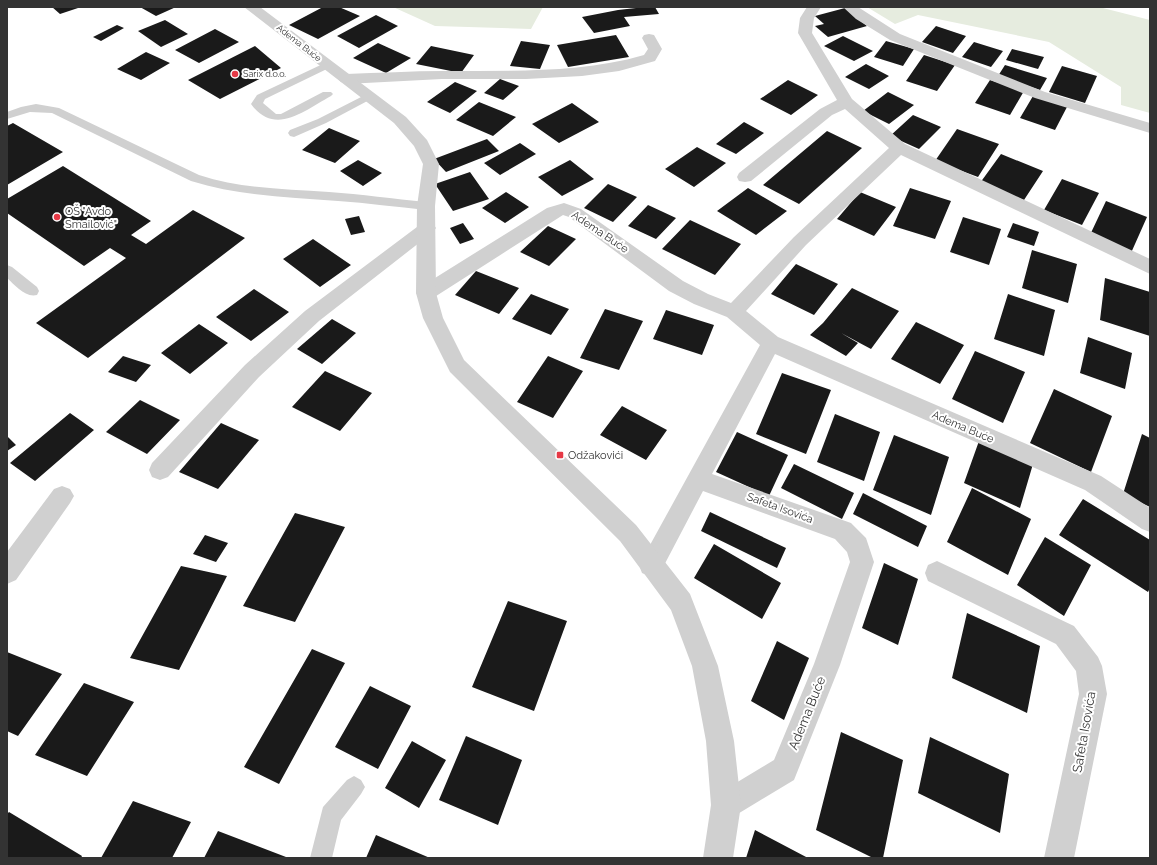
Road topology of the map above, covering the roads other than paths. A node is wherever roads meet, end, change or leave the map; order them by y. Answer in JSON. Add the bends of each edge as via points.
{"nodes":[{"id":1,"x":251,"y":7,"type":"edge"},
{"id":2,"x":814,"y":7,"type":"edge"},
{"id":3,"x":850,"y":7,"type":"edge"},
{"id":4,"x":649,"y":38,"type":"dead end"},
{"id":5,"x":327,"y":65,"type":"junction"},
{"id":6,"x":346,"y":79,"type":"junction"},
{"id":7,"x":327,"y":94,"type":"dead end"},
{"id":8,"x":369,"y":96,"type":"junction"},
{"id":9,"x":846,"y":102,"type":"junction"},
{"id":10,"x":7,"y":116,"type":"edge"},
{"id":11,"x":1150,"y":128,"type":"edge"},
{"id":12,"x":294,"y":133,"type":"dead end"},
{"id":13,"x":900,"y":148,"type":"junction"},
{"id":14,"x":745,"y":177,"type":"dead end"},
{"id":15,"x":426,"y":206,"type":"junction"},
{"id":16,"x":427,"y":228,"type":"junction"},
{"id":17,"x":1150,"y":267,"type":"edge"},
{"id":18,"x":7,"y":270,"type":"edge"},
{"id":19,"x":32,"y":292,"type":"dead end"},
{"id":20,"x":426,"y":293,"type":"junction"},
{"id":21,"x":734,"y":312,"type":"junction"},
{"id":22,"x":771,"y":344,"type":"junction"},
{"id":23,"x":160,"y":470,"type":"dead end"},
{"id":24,"x":697,"y":479,"type":"junction"},
{"id":25,"x":62,"y":496,"type":"dead end"},
{"id":26,"x":1150,"y":521,"type":"edge"},
{"id":27,"x":857,"y":546,"type":"joint"},
{"id":28,"x":651,"y":565,"type":"junction"},
{"id":29,"x":7,"y":572,"type":"edge"},
{"id":30,"x":938,"y":573,"type":"dead end"},
{"id":31,"x":354,"y":787,"type":"dead end"},
{"id":32,"x":726,"y":805,"type":"junction"},
{"id":33,"x":321,"y":858,"type":"edge"},
{"id":34,"x":718,"y":858,"type":"edge"},
{"id":35,"x":1059,"y":858,"type":"edge"}],
"edges":[{"from":1,"to":5,"type":"street","name":"Adema Buće"},
{"from":2,"to":9,"type":"street","via":[[807,18],[805,33]]},
{"from":3,"to":11,"type":"street","via":[[895,37],[1040,95]]},
{"from":4,"to":6,"type":"street","via":[[655,50],[650,58],[619,67],[526,75]]},
{"from":5,"to":6,"type":"street","name":"Adema Buće"},
{"from":5,"to":7,"type":"lane","via":[[261,97],[257,104],[273,117],[283,117]]},
{"from":6,"to":8,"type":"street","name":"Adema Buće"},
{"from":8,"to":12,"type":"lane"},
{"from":8,"to":15,"type":"street","name":"Adema Buće","via":[[400,120],[421,144],[431,164]]},
{"from":9,"to":13,"type":"street"},
{"from":9,"to":14,"type":"street","via":[[826,112]]},
{"from":10,"to":15,"type":"lane","via":[[25,108],[40,106],[55,110],[196,178],[237,190],[344,197]]},
{"from":13,"to":17,"type":"street"},
{"from":13,"to":21,"type":"street","via":[[800,241]]},
{"from":15,"to":16,"type":"street","name":"Adema Buće"},
{"from":16,"to":20,"type":"street","name":"Adema Buće"},
{"from":16,"to":23,"type":"street","via":[[312,316],[252,371]]},
{"from":18,"to":19,"type":"lane"},
{"from":20,"to":21,"type":"street","name":"Adema Buće","via":[[553,212],[564,209],[576,213],[676,286],[701,300]]},
{"from":20,"to":28,"type":"street","name":"Adema Buće","via":[[433,318],[457,366],[628,534]]},
{"from":21,"to":22,"type":"street","name":"Adema Buće"},
{"from":22,"to":24,"type":"street"},
{"from":22,"to":26,"type":"street","name":"Adema Buće","via":[[1093,483]]},
{"from":24,"to":27,"type":"street","name":"Safeta Isovića","via":[[843,531]]},
{"from":24,"to":28,"type":"street"},
{"from":25,"to":29,"type":"street"},
{"from":27,"to":32,"type":"street","name":"Adema Buće","via":[[862,562],[827,665],[784,770]]},
{"from":28,"to":32,"type":"street","name":"Adema Buće","via":[[681,603],[705,666],[720,741]]},
{"from":30,"to":35,"type":"street","name":"Safeta Isovića","via":[[1065,635],[1089,666],[1093,694]]},
{"from":31,"to":33,"type":"lane","via":[[331,815]]},
{"from":32,"to":34,"type":"street","name":"Adema Buće"}]}
